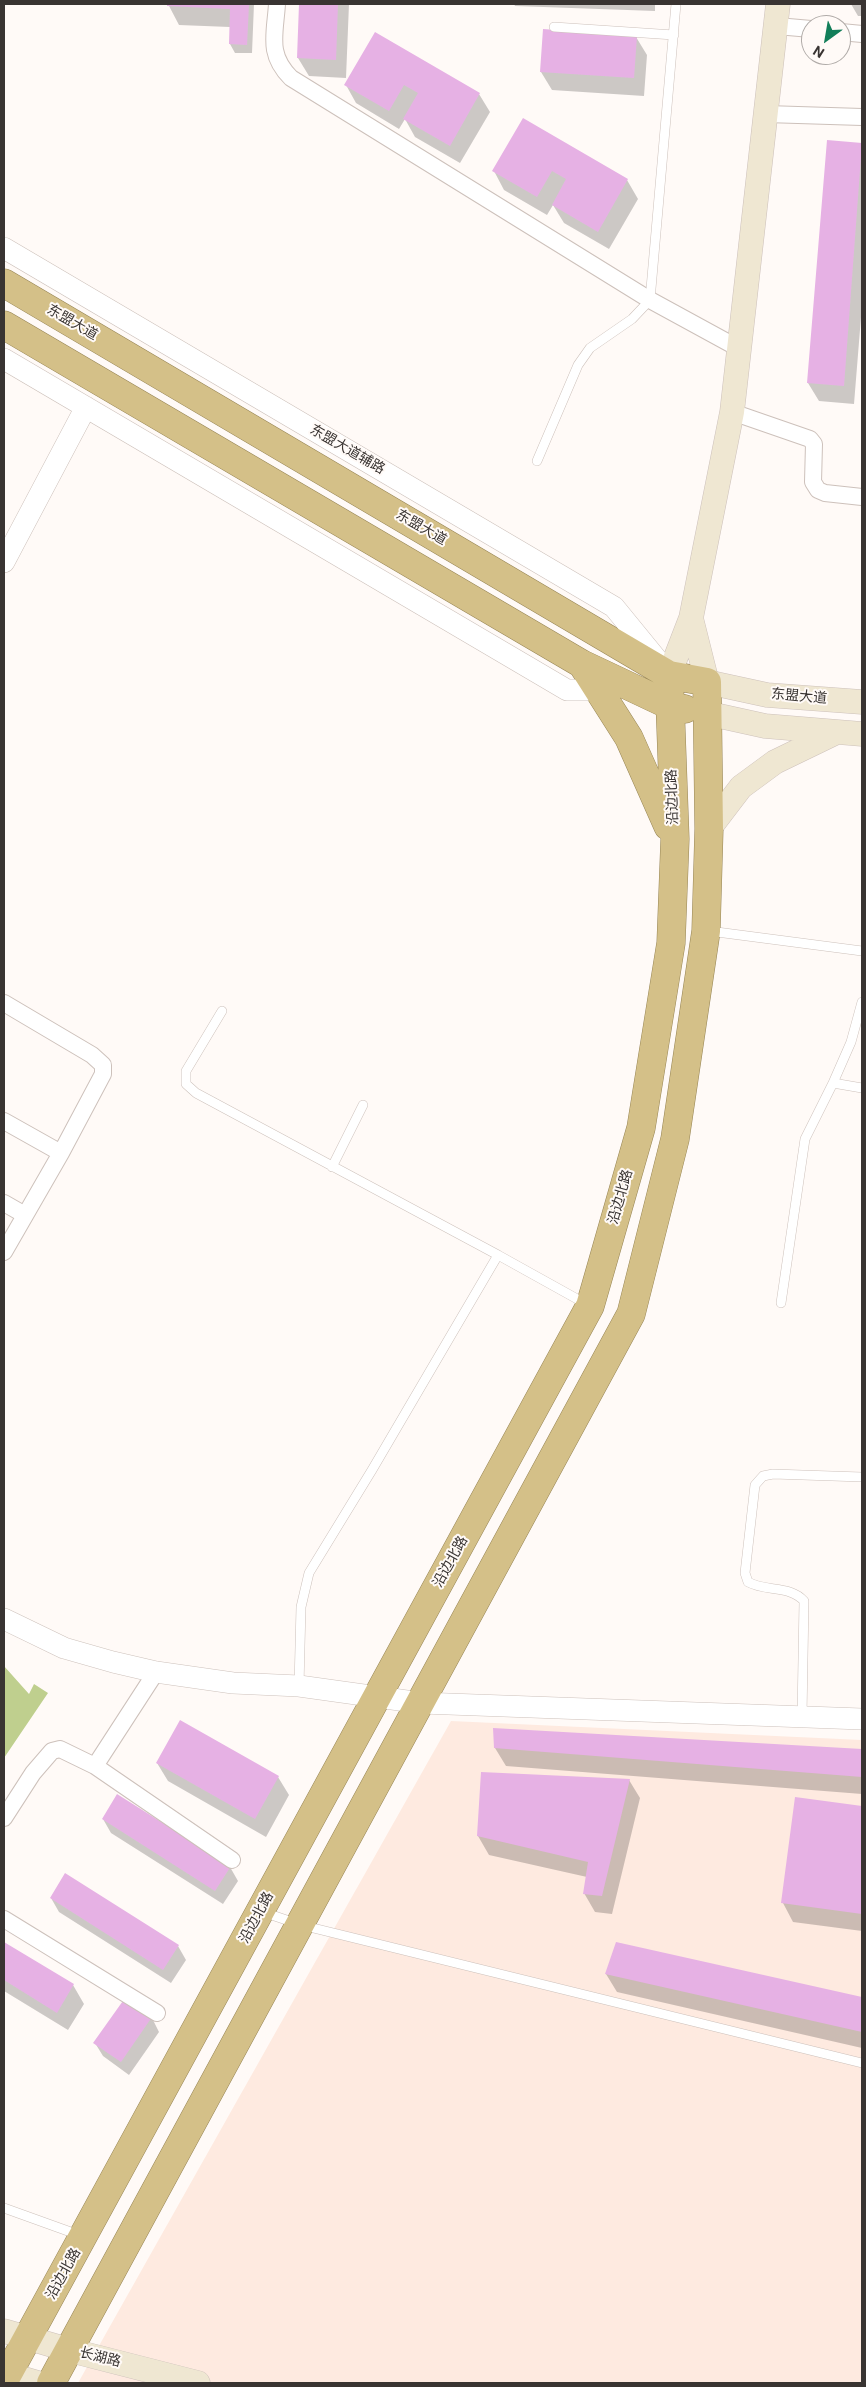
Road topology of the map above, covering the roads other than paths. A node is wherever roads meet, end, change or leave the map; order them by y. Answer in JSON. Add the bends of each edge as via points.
{"nodes":[{"id":1,"x":277,"y":4,"type":"edge"},
{"id":2,"x":676,"y":4,"type":"edge"},
{"id":3,"x":777,"y":15,"type":"edge"},
{"id":4,"x":801,"y":25,"type":"edge"},
{"id":5,"x":554,"y":27,"type":"dead end"},
{"id":6,"x":674,"y":35,"type":"junction"},
{"id":7,"x":766,"y":114,"type":"junction"},
{"id":8,"x":862,"y":118,"type":"edge"},
{"id":9,"x":4,"y":248,"type":"edge"},
{"id":10,"x":4,"y":283,"type":"edge"},
{"id":11,"x":650,"y":300,"type":"junction"},
{"id":12,"x":4,"y":325,"type":"edge"},
{"id":13,"x":738,"y":348,"type":"junction"},
{"id":14,"x":4,"y":359,"type":"edge"},
{"id":15,"x":86,"y":407,"type":"junction"},
{"id":16,"x":732,"y":412,"type":"junction"},
{"id":17,"x":537,"y":461,"type":"dead end"},
{"id":18,"x":862,"y":497,"type":"edge"},
{"id":19,"x":4,"y":562,"type":"edge"},
{"id":20,"x":691,"y":618,"type":"junction"},
{"id":21,"x":582,"y":664,"type":"junction"},
{"id":22,"x":669,"y":674,"type":"junction"},
{"id":23,"x":707,"y":682,"type":"junction"},
{"id":24,"x":598,"y":690,"type":"junction"},
{"id":25,"x":862,"y":702,"type":"edge"},
{"id":26,"x":669,"y":705,"type":"junction"},
{"id":27,"x":706,"y":713,"type":"junction"},
{"id":28,"x":837,"y":732,"type":"junction"},
{"id":29,"x":862,"y":734,"type":"edge"},
{"id":30,"x":709,"y":829,"type":"junction"},
{"id":31,"x":674,"y":840,"type":"junction"},
{"id":32,"x":706,"y":931,"type":"junction"},
{"id":33,"x":862,"y":951,"type":"edge"},
{"id":34,"x":862,"y":1002,"type":"edge"},
{"id":35,"x":4,"y":1003,"type":"edge"},
{"id":36,"x":222,"y":1011,"type":"dead end"},
{"id":37,"x":833,"y":1083,"type":"junction"},
{"id":38,"x":862,"y":1088,"type":"edge"},
{"id":39,"x":363,"y":1106,"type":"dead end"},
{"id":40,"x":4,"y":1121,"type":"edge"},
{"id":41,"x":61,"y":1153,"type":"junction"},
{"id":42,"x":332,"y":1167,"type":"junction"},
{"id":43,"x":4,"y":1203,"type":"edge"},
{"id":44,"x":26,"y":1215,"type":"junction"},
{"id":45,"x":4,"y":1252,"type":"edge"},
{"id":46,"x":498,"y":1256,"type":"junction"},
{"id":47,"x":780,"y":1303,"type":"dead end"},
{"id":48,"x":590,"y":1306,"type":"junction"},
{"id":49,"x":862,"y":1477,"type":"edge"},
{"id":50,"x":4,"y":1619,"type":"edge"},
{"id":51,"x":156,"y":1672,"type":"junction"},
{"id":52,"x":299,"y":1686,"type":"junction"},
{"id":53,"x":376,"y":1697,"type":"junction"},
{"id":54,"x":421,"y":1703,"type":"junction"},
{"id":55,"x":802,"y":1716,"type":"junction"},
{"id":56,"x":862,"y":1719,"type":"edge"},
{"id":57,"x":95,"y":1766,"type":"junction"},
{"id":58,"x":4,"y":1818,"type":"edge"},
{"id":59,"x":232,"y":1860,"type":"dead end"},
{"id":60,"x":261,"y":1911,"type":"junction"},
{"id":61,"x":4,"y":1919,"type":"edge"},
{"id":62,"x":301,"y":1925,"type":"junction"},
{"id":63,"x":157,"y":2013,"type":"dead end"},
{"id":64,"x":862,"y":2063,"type":"edge"},
{"id":65,"x":4,"y":2208,"type":"edge"},
{"id":66,"x":84,"y":2237,"type":"junction"},
{"id":67,"x":16,"y":2334,"type":"edge"},
{"id":68,"x":69,"y":2350,"type":"junction"},
{"id":69,"x":5,"y":2376,"type":"edge"},
{"id":70,"x":38,"y":2383,"type":"edge"},
{"id":71,"x":51,"y":2383,"type":"edge"},
{"id":72,"x":198,"y":2383,"type":"edge"}],
"edges":[{"from":1,"to":11,"type":"street","via":[[274,53],[280,67],[291,78]]},
{"from":2,"to":6,"type":"lane"},
{"from":3,"to":4,"type":"street"},
{"from":3,"to":7,"type":"main road"},
{"from":5,"to":6,"type":"lane"},
{"from":6,"to":11,"type":"lane"},
{"from":7,"to":8,"type":"street"},
{"from":7,"to":13,"type":"main road"},
{"from":9,"to":22,"type":"street","name":"东盟大道辅路","via":[[614,607]]},
{"from":10,"to":22,"type":"highway","name":"东盟大道"},
{"from":11,"to":13,"type":"street"},
{"from":11,"to":17,"type":"lane","via":[[632,319],[590,348],[578,365]]},
{"from":12,"to":21,"type":"highway"},
{"from":13,"to":16,"type":"main road"},
{"from":14,"to":15,"type":"street"},
{"from":15,"to":19,"type":"street"},
{"from":15,"to":24,"type":"street","via":[[567,690]]},
{"from":16,"to":18,"type":"street","via":[[810,439],[814,444],[813,482],[818,490],[825,494]]},
{"from":16,"to":20,"type":"main road"},
{"from":20,"to":22,"type":"main road"},
{"from":20,"to":23,"type":"main road"},
{"from":21,"to":24,"type":"highway"},
{"from":21,"to":26,"type":"highway"},
{"from":22,"to":23,"type":"highway","name":"东盟大道"},
{"from":22,"to":26,"type":"highway","name":"沿边北路"},
{"from":23,"to":25,"type":"main road","name":"东盟大道","via":[[767,695]]},
{"from":23,"to":27,"type":"highway"},
{"from":24,"to":26,"type":"street"},
{"from":24,"to":31,"type":"highway","via":[[629,738]]},
{"from":26,"to":27,"type":"highway"},
{"from":26,"to":31,"type":"highway","name":"沿边北路"},
{"from":27,"to":28,"type":"main road","via":[[765,726]]},
{"from":27,"to":30,"type":"highway"},
{"from":28,"to":29,"type":"main road"},
{"from":28,"to":30,"type":"main road","via":[[775,762],[741,787]]},
{"from":30,"to":32,"type":"highway"},
{"from":31,"to":48,"type":"highway","name":"沿边北路","via":[[671,944],[641,1128]]},
{"from":32,"to":33,"type":"lane"},
{"from":32,"to":54,"type":"highway","via":[[675,1139],[631,1314]]},
{"from":34,"to":37,"type":"lane"},
{"from":35,"to":41,"type":"street","via":[[92,1054],[103,1065],[103,1074]]},
{"from":36,"to":42,"type":"lane","via":[[186,1071],[186,1084],[196,1093]]},
{"from":37,"to":38,"type":"lane"},
{"from":37,"to":47,"type":"lane","via":[[805,1140]]},
{"from":39,"to":42,"type":"lane"},
{"from":40,"to":41,"type":"street"},
{"from":41,"to":44,"type":"street"},
{"from":42,"to":46,"type":"lane"},
{"from":43,"to":44,"type":"street"},
{"from":44,"to":45,"type":"street"},
{"from":46,"to":48,"type":"lane"},
{"from":46,"to":52,"type":"lane","via":[[309,1573],[301,1607]]},
{"from":48,"to":53,"type":"highway","name":"沿边北路"},
{"from":49,"to":55,"type":"lane","via":[[773,1474],[763,1476],[755,1485],[745,1573],[748,1582],[758,1588],[788,1591],[798,1594],[804,1601]]},
{"from":50,"to":51,"type":"street","via":[[64,1648]]},
{"from":51,"to":52,"type":"street","via":[[233,1683]]},
{"from":51,"to":57,"type":"street"},
{"from":52,"to":53,"type":"street"},
{"from":53,"to":54,"type":"street"},
{"from":53,"to":60,"type":"highway","name":"沿边北路"},
{"from":54,"to":55,"type":"street"},
{"from":54,"to":62,"type":"highway"},
{"from":55,"to":56,"type":"street"},
{"from":57,"to":58,"type":"street","via":[[60,1749],[52,1751],[33,1773]]},
{"from":57,"to":59,"type":"street"},
{"from":60,"to":62,"type":"lane"},
{"from":60,"to":66,"type":"highway","name":"沿边北路"},
{"from":61,"to":63,"type":"street"},
{"from":62,"to":64,"type":"lane"},
{"from":62,"to":68,"type":"highway"},
{"from":65,"to":66,"type":"lane"},
{"from":66,"to":67,"type":"highway","name":"沿边北路"},
{"from":67,"to":68,"type":"main road","name":"长湖路"},
{"from":67,"to":69,"type":"highway","name":"沿边北路"},
{"from":68,"to":71,"type":"highway"},
{"from":68,"to":72,"type":"main road","name":"长湖路"},
{"from":69,"to":70,"type":"main road"}]}
